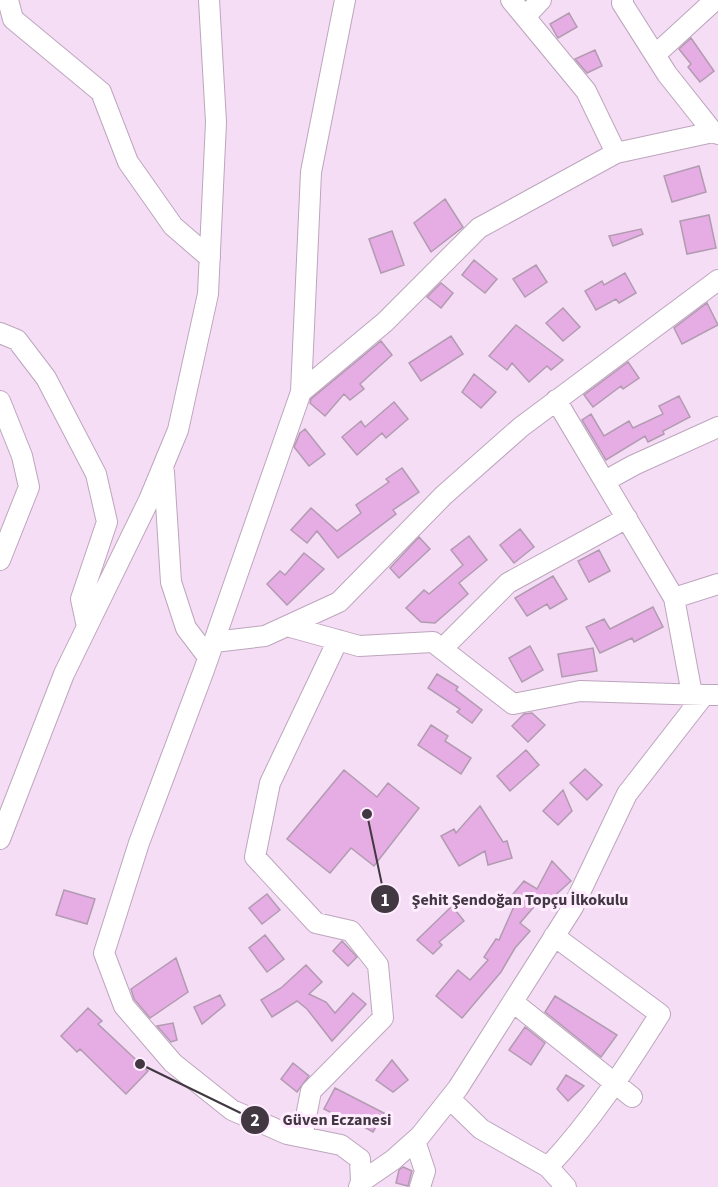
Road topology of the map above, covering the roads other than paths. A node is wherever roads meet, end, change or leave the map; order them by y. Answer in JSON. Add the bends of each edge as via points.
{"nodes":[{"id":1,"x":8,"y":0,"type":"edge"},
{"id":2,"x":209,"y":0,"type":"edge"},
{"id":3,"x":345,"y":0,"type":"edge"},
{"id":4,"x":511,"y":0,"type":"edge"},
{"id":5,"x":541,"y":0,"type":"edge"},
{"id":6,"x":624,"y":0,"type":"edge"},
{"id":7,"x":715,"y":0,"type":"edge"},
{"id":8,"x":525,"y":17,"type":"junction"},
{"id":9,"x":655,"y":55,"type":"junction"},
{"id":10,"x":715,"y":133,"type":"edge"},
{"id":11,"x":616,"y":153,"type":"junction"},
{"id":12,"x":210,"y":258,"type":"junction"},
{"id":13,"x":718,"y":280,"type":"edge"},
{"id":14,"x":0,"y":333,"type":"edge"},
{"id":15,"x":301,"y":392,"type":"junction"},
{"id":16,"x":556,"y":400,"type":"junction"},
{"id":17,"x":0,"y":401,"type":"edge"},
{"id":18,"x":718,"y":427,"type":"edge"},
{"id":19,"x":163,"y":466,"type":"junction"},
{"id":20,"x":605,"y":482,"type":"junction"},
{"id":21,"x":627,"y":518,"type":"junction"},
{"id":22,"x":0,"y":560,"type":"edge"},
{"id":23,"x":718,"y":584,"type":"edge"},
{"id":24,"x":674,"y":598,"type":"junction"},
{"id":25,"x":287,"y":626,"type":"junction"},
{"id":26,"x":87,"y":627,"type":"junction"},
{"id":27,"x":338,"y":640,"type":"junction"},
{"id":28,"x":211,"y":649,"type":"junction"},
{"id":29,"x":442,"y":650,"type":"junction"},
{"id":30,"x":705,"y":694,"type":"edge"},
{"id":31,"x":0,"y":839,"type":"edge"},
{"id":32,"x":554,"y":936,"type":"junction"},
{"id":33,"x":513,"y":1002,"type":"junction"},
{"id":34,"x":616,"y":1084,"type":"junction"},
{"id":35,"x":632,"y":1096,"type":"dead end"},
{"id":36,"x":450,"y":1099,"type":"junction"},
{"id":37,"x":302,"y":1137,"type":"junction"},
{"id":38,"x":415,"y":1140,"type":"junction"},
{"id":39,"x":548,"y":1167,"type":"junction"},
{"id":40,"x":360,"y":1185,"type":"edge"},
{"id":41,"x":420,"y":1187,"type":"edge"},
{"id":42,"x":566,"y":1187,"type":"edge"}],
"edges":[{"from":1,"to":12,"type":"street","via":[[13,19],[101,92],[128,162],[173,226]]},
{"from":2,"to":12,"type":"street","via":[[216,122]]},
{"from":3,"to":15,"type":"street","via":[[312,172]]},
{"from":4,"to":8,"type":"street"},
{"from":5,"to":8,"type":"street"},
{"from":6,"to":9,"type":"street","via":[[622,3]]},
{"from":7,"to":9,"type":"street"},
{"from":8,"to":11,"type":"street","via":[[586,91]]},
{"from":9,"to":10,"type":"street"},
{"from":10,"to":11,"type":"street"},
{"from":11,"to":15,"type":"street","via":[[479,228],[385,322]]},
{"from":12,"to":19,"type":"street","via":[[208,294],[178,430]]},
{"from":13,"to":16,"type":"street"},
{"from":14,"to":26,"type":"street","via":[[17,340],[46,378],[96,474],[107,522],[81,599]]},
{"from":15,"to":28,"type":"street"},
{"from":16,"to":20,"type":"street"},
{"from":16,"to":25,"type":"street","via":[[444,495],[339,602]]},
{"from":17,"to":22,"type":"street","via":[[22,456],[29,487]]},
{"from":18,"to":20,"type":"street"},
{"from":19,"to":26,"type":"street"},
{"from":19,"to":28,"type":"street","via":[[171,582],[186,628]]},
{"from":20,"to":21,"type":"street"},
{"from":21,"to":24,"type":"street"},
{"from":21,"to":29,"type":"street","via":[[508,583]]},
{"from":23,"to":24,"type":"street"},
{"from":24,"to":30,"type":"street"},
{"from":25,"to":27,"type":"street"},
{"from":25,"to":28,"type":"street","via":[[265,636]]},
{"from":26,"to":31,"type":"street","via":[[64,674]]},
{"from":27,"to":29,"type":"street","via":[[358,646],[433,642]]},
{"from":27,"to":37,"type":"street","via":[[270,783],[255,857],[316,922],[351,931],[365,948],[378,965],[383,1018],[311,1091]]},
{"from":28,"to":37,"type":"street","via":[[139,843],[104,954],[124,1006],[173,1064],[231,1110]]},
{"from":29,"to":30,"type":"street","via":[[513,704],[580,691]]},
{"from":30,"to":32,"type":"street","via":[[627,794],[573,907]]},
{"from":32,"to":33,"type":"street"},
{"from":32,"to":34,"type":"street","via":[[660,1014]]},
{"from":33,"to":34,"type":"street"},
{"from":33,"to":36,"type":"street"},
{"from":34,"to":35,"type":"street"},
{"from":34,"to":39,"type":"street"},
{"from":36,"to":38,"type":"street"},
{"from":36,"to":39,"type":"street","via":[[481,1129]]},
{"from":37,"to":40,"type":"street","via":[[340,1145],[360,1159]]},
{"from":38,"to":40,"type":"street"},
{"from":38,"to":41,"type":"street","via":[[425,1171]]},
{"from":39,"to":42,"type":"street"}]}
